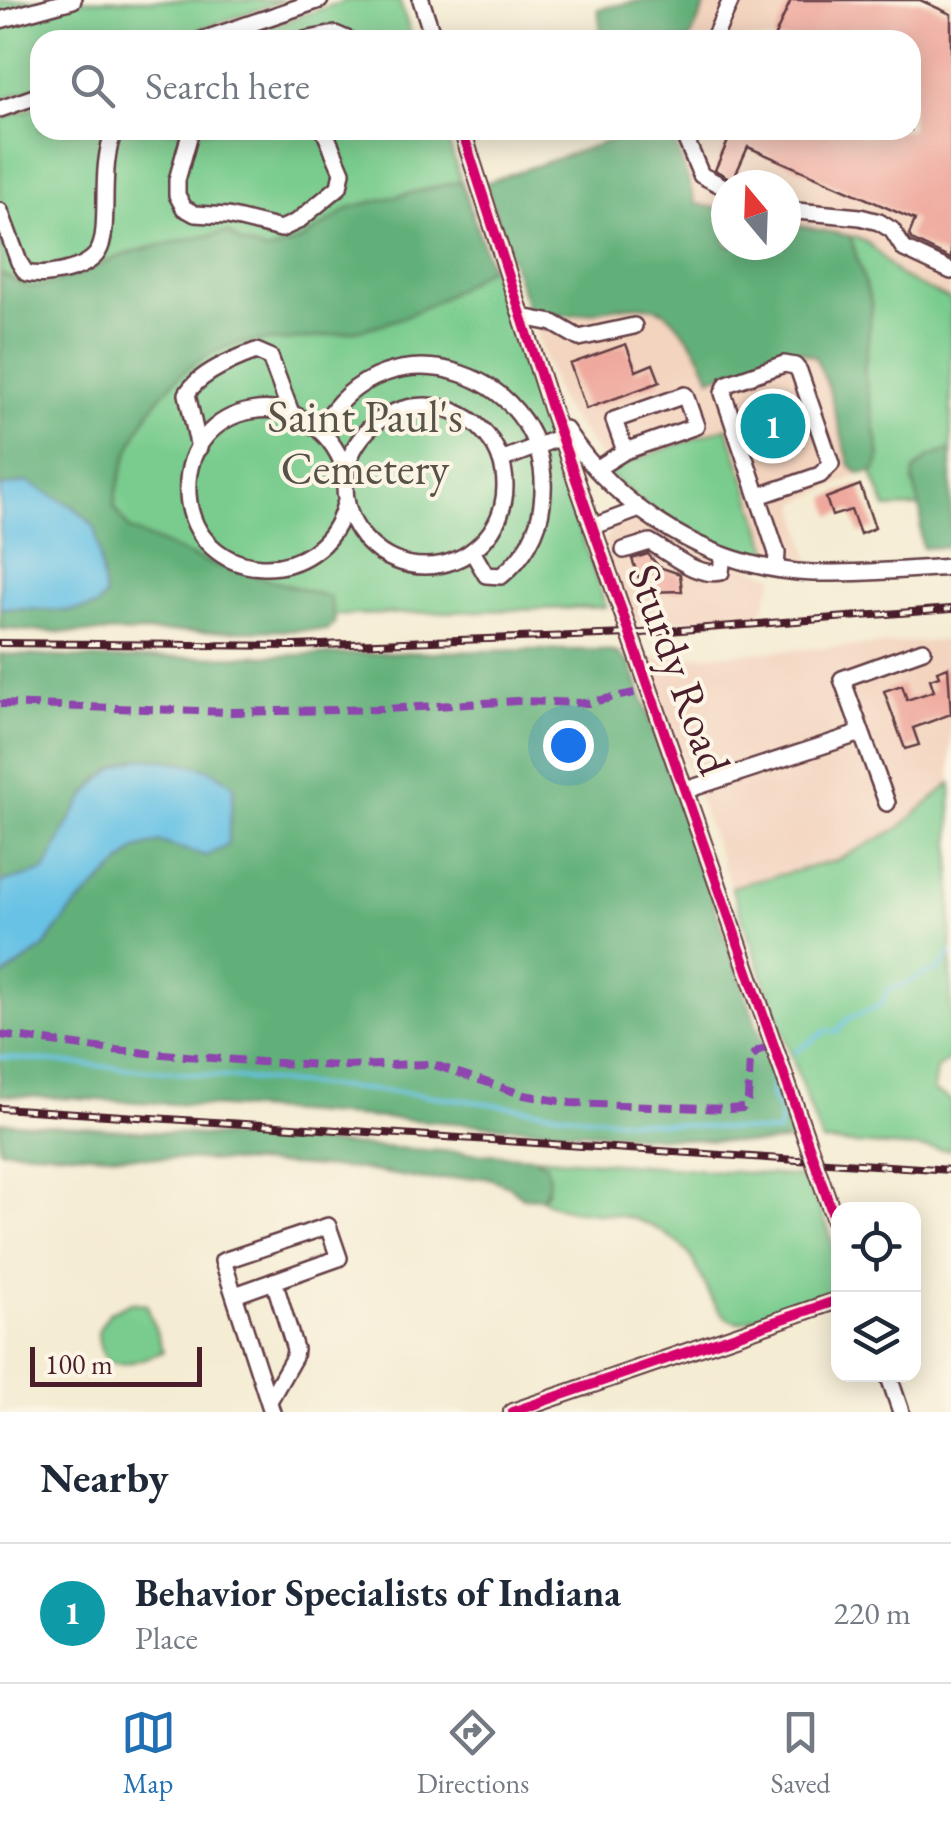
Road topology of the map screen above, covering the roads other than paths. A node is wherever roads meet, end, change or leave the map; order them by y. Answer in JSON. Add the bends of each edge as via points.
{"nodes":[{"id":1,"x":72,"y":0,"type":"edge"},
{"id":2,"x":320,"y":0,"type":"edge"},
{"id":3,"x":421,"y":0,"type":"edge"},
{"id":4,"x":731,"y":0,"type":"edge"},
{"id":5,"x":0,"y":20,"type":"edge"},
{"id":6,"x":236,"y":30,"type":"edge"},
{"id":7,"x":431,"y":30,"type":"edge"},
{"id":8,"x":718,"y":30,"type":"edge"},
{"id":9,"x":30,"y":98,"type":"edge"},
{"id":10,"x":0,"y":109,"type":"edge"},
{"id":11,"x":111,"y":140,"type":"edge"},
{"id":12,"x":187,"y":140,"type":"edge"},
{"id":13,"x":328,"y":140,"type":"edge"},
{"id":14,"x":465,"y":140,"type":"edge"},
{"id":15,"x":686,"y":140,"type":"edge"},
{"id":16,"x":711,"y":180,"type":"edge"},
{"id":17,"x":0,"y":211,"type":"edge"},
{"id":18,"x":801,"y":211,"type":"edge"},
{"id":19,"x":951,"y":272,"type":"edge"},
{"id":20,"x":522,"y":317,"type":"junction"},
{"id":21,"x":634,"y":326,"type":"dead end"},
{"id":22,"x":551,"y":408,"type":"junction"},
{"id":23,"x":291,"y":413,"type":"junction"},
{"id":24,"x":321,"y":430,"type":"junction"},
{"id":25,"x":561,"y":437,"type":"junction"},
{"id":26,"x":537,"y":446,"type":"junction"},
{"id":27,"x":199,"y":448,"type":"junction"},
{"id":28,"x":624,"y":451,"type":"junction"},
{"id":29,"x":502,"y":460,"type":"junction"},
{"id":30,"x":596,"y":469,"type":"junction"},
{"id":31,"x":345,"y":470,"type":"junction"},
{"id":32,"x":758,"y":496,"type":"junction"},
{"id":33,"x":345,"y":502,"type":"junction"},
{"id":34,"x":640,"y":509,"type":"junction"},
{"id":35,"x":592,"y":528,"type":"junction"},
{"id":36,"x":624,"y":550,"type":"dead end"},
{"id":37,"x":472,"y":551,"type":"junction"},
{"id":38,"x":723,"y":555,"type":"junction"},
{"id":39,"x":951,"y":567,"type":"edge"},
{"id":40,"x":776,"y":568,"type":"junction"},
{"id":41,"x":923,"y":650,"type":"dead end"},
{"id":42,"x":861,"y":733,"type":"junction"},
{"id":43,"x":686,"y":790,"type":"junction"},
{"id":44,"x":887,"y":803,"type":"dead end"},
{"id":45,"x":831,"y":1210,"type":"edge"},
{"id":46,"x":274,"y":1281,"type":"junction"},
{"id":47,"x":234,"y":1295,"type":"junction"},
{"id":48,"x":831,"y":1302,"type":"edge"},
{"id":49,"x":891,"y":1382,"type":"edge"},
{"id":50,"x":271,"y":1406,"type":"edge"},
{"id":51,"x":512,"y":1412,"type":"edge"},
{"id":52,"x":901,"y":1412,"type":"edge"}],
"edges":[{"from":1,"to":5,"type":"street"},
{"from":2,"to":6,"type":"street"},
{"from":3,"to":7,"type":"street"},
{"from":4,"to":8,"type":"street"},
{"from":9,"to":10,"type":"street"},
{"from":11,"to":17,"type":"street","via":[[101,246],[91,260],[68,270],[26,273]]},
{"from":12,"to":13,"type":"street","via":[[176,180],[184,208],[281,229],[339,186],[342,172]]},
{"from":14,"to":20,"type":"street","name":"Sturdy Road"},
{"from":15,"to":16,"type":"street","via":[[701,174]]},
{"from":18,"to":19,"type":"street","via":[[879,222],[904,249]]},
{"from":20,"to":21,"type":"street","via":[[579,338]]},
{"from":20,"to":22,"type":"street","name":"Sturdy Road"},
{"from":22,"to":25,"type":"street","name":"Sturdy Road"},
{"from":22,"to":30,"type":"street"},
{"from":23,"to":24,"type":"street"},
{"from":23,"to":27,"type":"street","via":[[235,416]]},
{"from":23,"to":27,"type":"street","via":[[270,356],[256,351],[199,380],[187,394]]},
{"from":24,"to":26,"type":"street","via":[[358,386],[394,371],[428,367],[489,386],[521,416]]},
{"from":24,"to":31,"type":"street"},
{"from":25,"to":26,"type":"street"},
{"from":25,"to":35,"type":"street","name":"Sturdy Road"},
{"from":26,"to":29,"type":"street"},
{"from":26,"to":37,"type":"street","via":[[542,510],[523,553],[492,577]]},
{"from":27,"to":33,"type":"street","via":[[188,478],[193,518],[215,548],[237,562],[272,568],[300,561],[333,534]]},
{"from":28,"to":28,"type":"street","via":[[696,426],[685,395],[614,420]]},
{"from":28,"to":30,"type":"street"},
{"from":29,"to":31,"type":"street","via":[[468,418],[415,406],[368,428]]},
{"from":29,"to":37,"type":"street","via":[[499,516]]},
{"from":30,"to":34,"type":"street"},
{"from":31,"to":33,"type":"street"},
{"from":32,"to":32,"type":"street","via":[[722,393],[792,364],[831,464],[820,475]]},
{"from":32,"to":40,"type":"street"},
{"from":33,"to":37,"type":"street","via":[[362,538],[394,560],[429,566]]},
{"from":34,"to":35,"type":"street"},
{"from":34,"to":38,"type":"street"},
{"from":35,"to":43,"type":"street","name":"Sturdy Road"},
{"from":36,"to":38,"type":"street","via":[[650,542],[715,574]]},
{"from":38,"to":40,"type":"street"},
{"from":39,"to":40,"type":"street","via":[[810,573]]},
{"from":41,"to":42,"type":"street","via":[[843,676]]},
{"from":42,"to":43,"type":"street"},
{"from":42,"to":44,"type":"street"},
{"from":43,"to":45,"type":"street","name":"Sturdy Road"},
{"from":46,"to":47,"type":"street"},
{"from":46,"to":47,"type":"street","via":[[339,1258],[328,1226],[223,1262]]},
{"from":46,"to":50,"type":"street","via":[[295,1349]]},
{"from":47,"to":50,"type":"street"},
{"from":48,"to":51,"type":"street"},
{"from":49,"to":52,"type":"street"}]}
